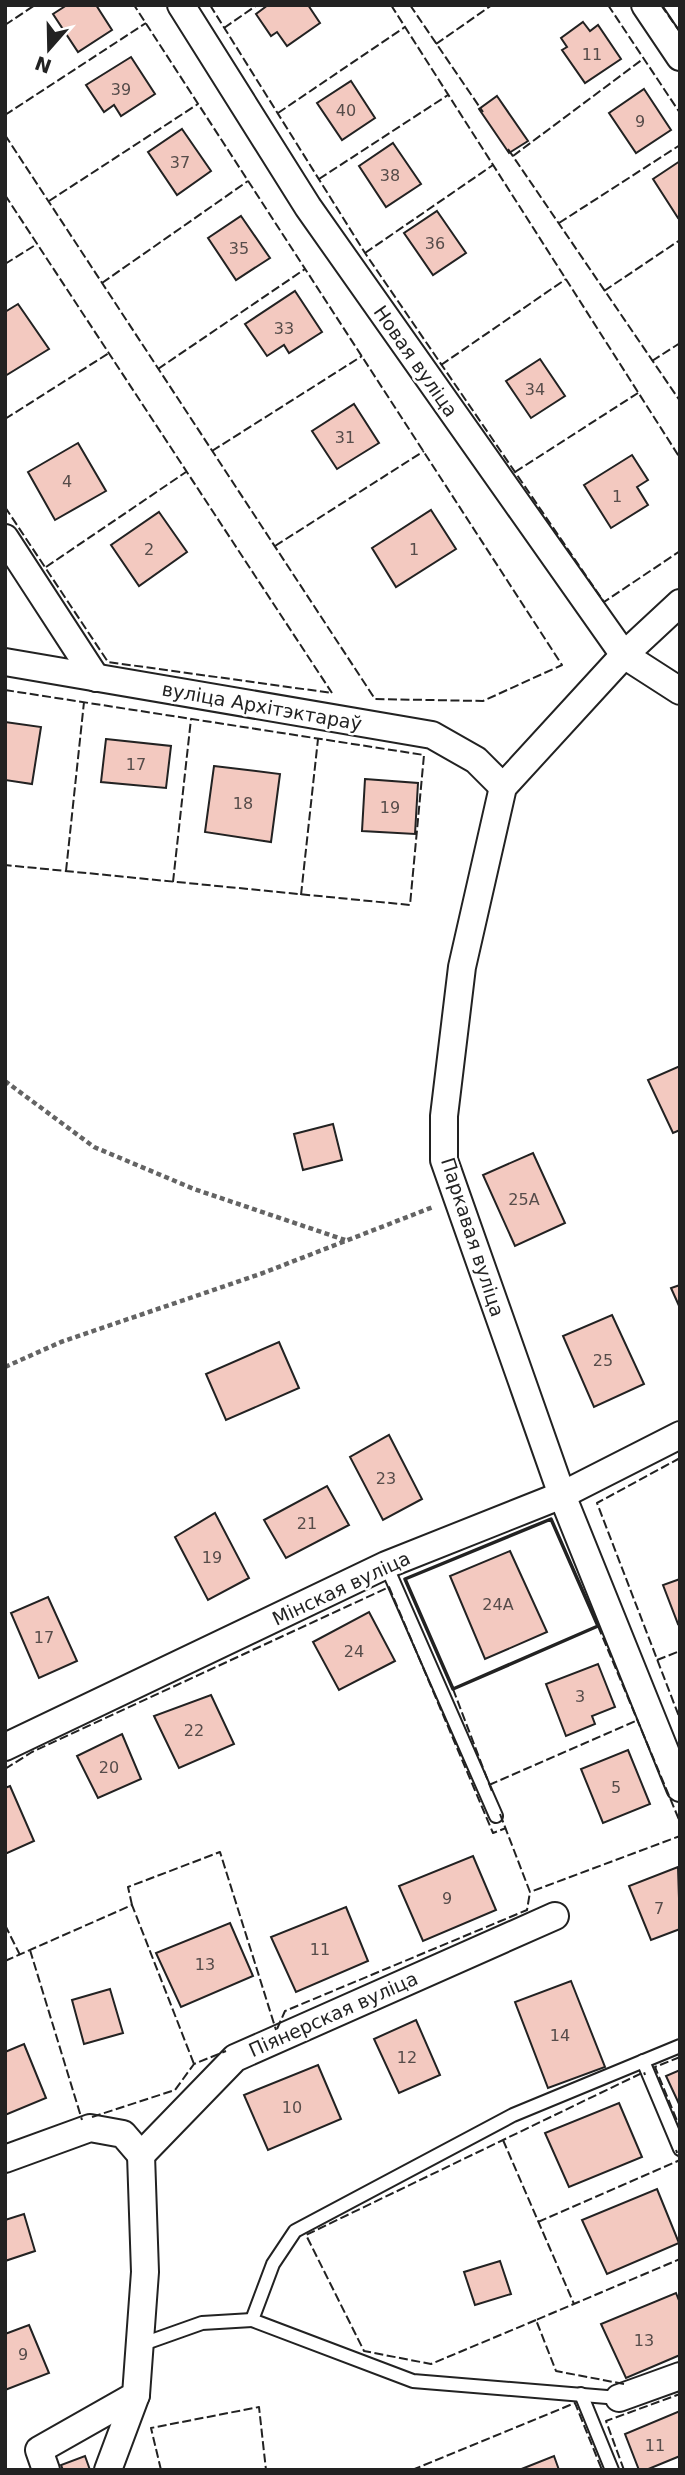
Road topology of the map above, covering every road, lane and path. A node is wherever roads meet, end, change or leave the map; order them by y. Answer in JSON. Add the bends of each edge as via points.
{"nodes":[{"id":1,"x":181,"y":5,"type":"edge"},
{"id":2,"x":645,"y":5,"type":"edge"},
{"id":3,"x":680,"y":57,"type":"edge"},
{"id":4,"x":5,"y":538,"type":"edge"},
{"id":5,"x":680,"y":603,"type":"edge"},
{"id":6,"x":624,"y":655,"type":"junction"},
{"id":7,"x":5,"y":662,"type":"edge"},
{"id":8,"x":96,"y":678,"type":"junction"},
{"id":9,"x":680,"y":691,"type":"edge"},
{"id":10,"x":503,"y":787,"type":"junction"},
{"id":11,"x":5,"y":1081,"type":"edge"},
{"id":12,"x":457,"y":1197,"type":"junction"},
{"id":13,"x":346,"y":1241,"type":"junction"},
{"id":14,"x":5,"y":1367,"type":"edge"},
{"id":15,"x":680,"y":1435,"type":"edge"},
{"id":16,"x":562,"y":1495,"type":"junction"},
{"id":17,"x":386,"y":1565,"type":"junction"},
{"id":18,"x":5,"y":1747,"type":"edge"},
{"id":19,"x":680,"y":1788,"type":"edge"},
{"id":20,"x":496,"y":1816,"type":"dead end"},
{"id":21,"x":555,"y":1916,"type":"dead end"},
{"id":22,"x":680,"y":2046,"type":"edge"},
{"id":23,"x":643,"y":2061,"type":"junction"},
{"id":24,"x":680,"y":2149,"type":"edge"},
{"id":25,"x":141,"y":2155,"type":"junction"},
{"id":26,"x":5,"y":2159,"type":"edge"},
{"id":27,"x":252,"y":2320,"type":"junction"},
{"id":28,"x":140,"y":2345,"type":"junction"},
{"id":29,"x":680,"y":2376,"type":"edge"},
{"id":30,"x":581,"y":2393,"type":"junction"},
{"id":31,"x":136,"y":2395,"type":"junction"},
{"id":32,"x":619,"y":2398,"type":"joint"},
{"id":33,"x":46,"y":2470,"type":"edge"},
{"id":34,"x":108,"y":2470,"type":"edge"},
{"id":35,"x":612,"y":2470,"type":"edge"}],
"edges":[{"from":1,"to":6,"type":"street","name":"Новая вуліца","via":[[308,207]]},
{"from":2,"to":3,"type":"street"},
{"from":4,"to":8,"type":"street"},
{"from":5,"to":6,"type":"street","name":"Паркавая вуліца"},
{"from":6,"to":9,"type":"street","name":"Новая вуліца"},
{"from":6,"to":10,"type":"street","name":"Паркавая вуліца"},
{"from":7,"to":8,"type":"street","name":"вуліца Архітэктараў"},
{"from":8,"to":10,"type":"street","name":"вуліца Архітэктараў","via":[[432,735],[475,760]]},
{"from":10,"to":12,"type":"street","name":"Паркавая вуліца","via":[[462,967],[444,1116],[444,1160]]},
{"from":11,"to":13,"type":"path","via":[[94,1147],[194,1189]]},
{"from":12,"to":13,"type":"path"},
{"from":12,"to":16,"type":"street","name":"Паркавая вуліца"},
{"from":13,"to":14,"type":"path","via":[[61,1342]]},
{"from":15,"to":16,"type":"street","name":"Мінская вуліца"},
{"from":16,"to":17,"type":"street","name":"Мінская вуліца"},
{"from":16,"to":19,"type":"street","name":"Паркавая вуліца"},
{"from":17,"to":18,"type":"street","name":"Мінская вуліца"},
{"from":17,"to":20,"type":"lane"},
{"from":21,"to":25,"type":"street","name":"Піянерская вуліца","via":[[235,2058]]},
{"from":22,"to":23,"type":"lane"},
{"from":23,"to":24,"type":"lane"},
{"from":23,"to":27,"type":"lane","via":[[513,2115],[295,2231],[273,2264]]},
{"from":25,"to":26,"type":"street","via":[[123,2134],[90,2129]]},
{"from":25,"to":28,"type":"street","via":[[145,2272]]},
{"from":27,"to":28,"type":"lane","via":[[202,2323]]},
{"from":27,"to":30,"type":"lane","via":[[413,2381]]},
{"from":28,"to":31,"type":"street"},
{"from":29,"to":32,"type":"street"},
{"from":30,"to":32,"type":"lane"},
{"from":30,"to":35,"type":"lane"},
{"from":31,"to":33,"type":"street","via":[[39,2450]]},
{"from":31,"to":34,"type":"street"}]}
